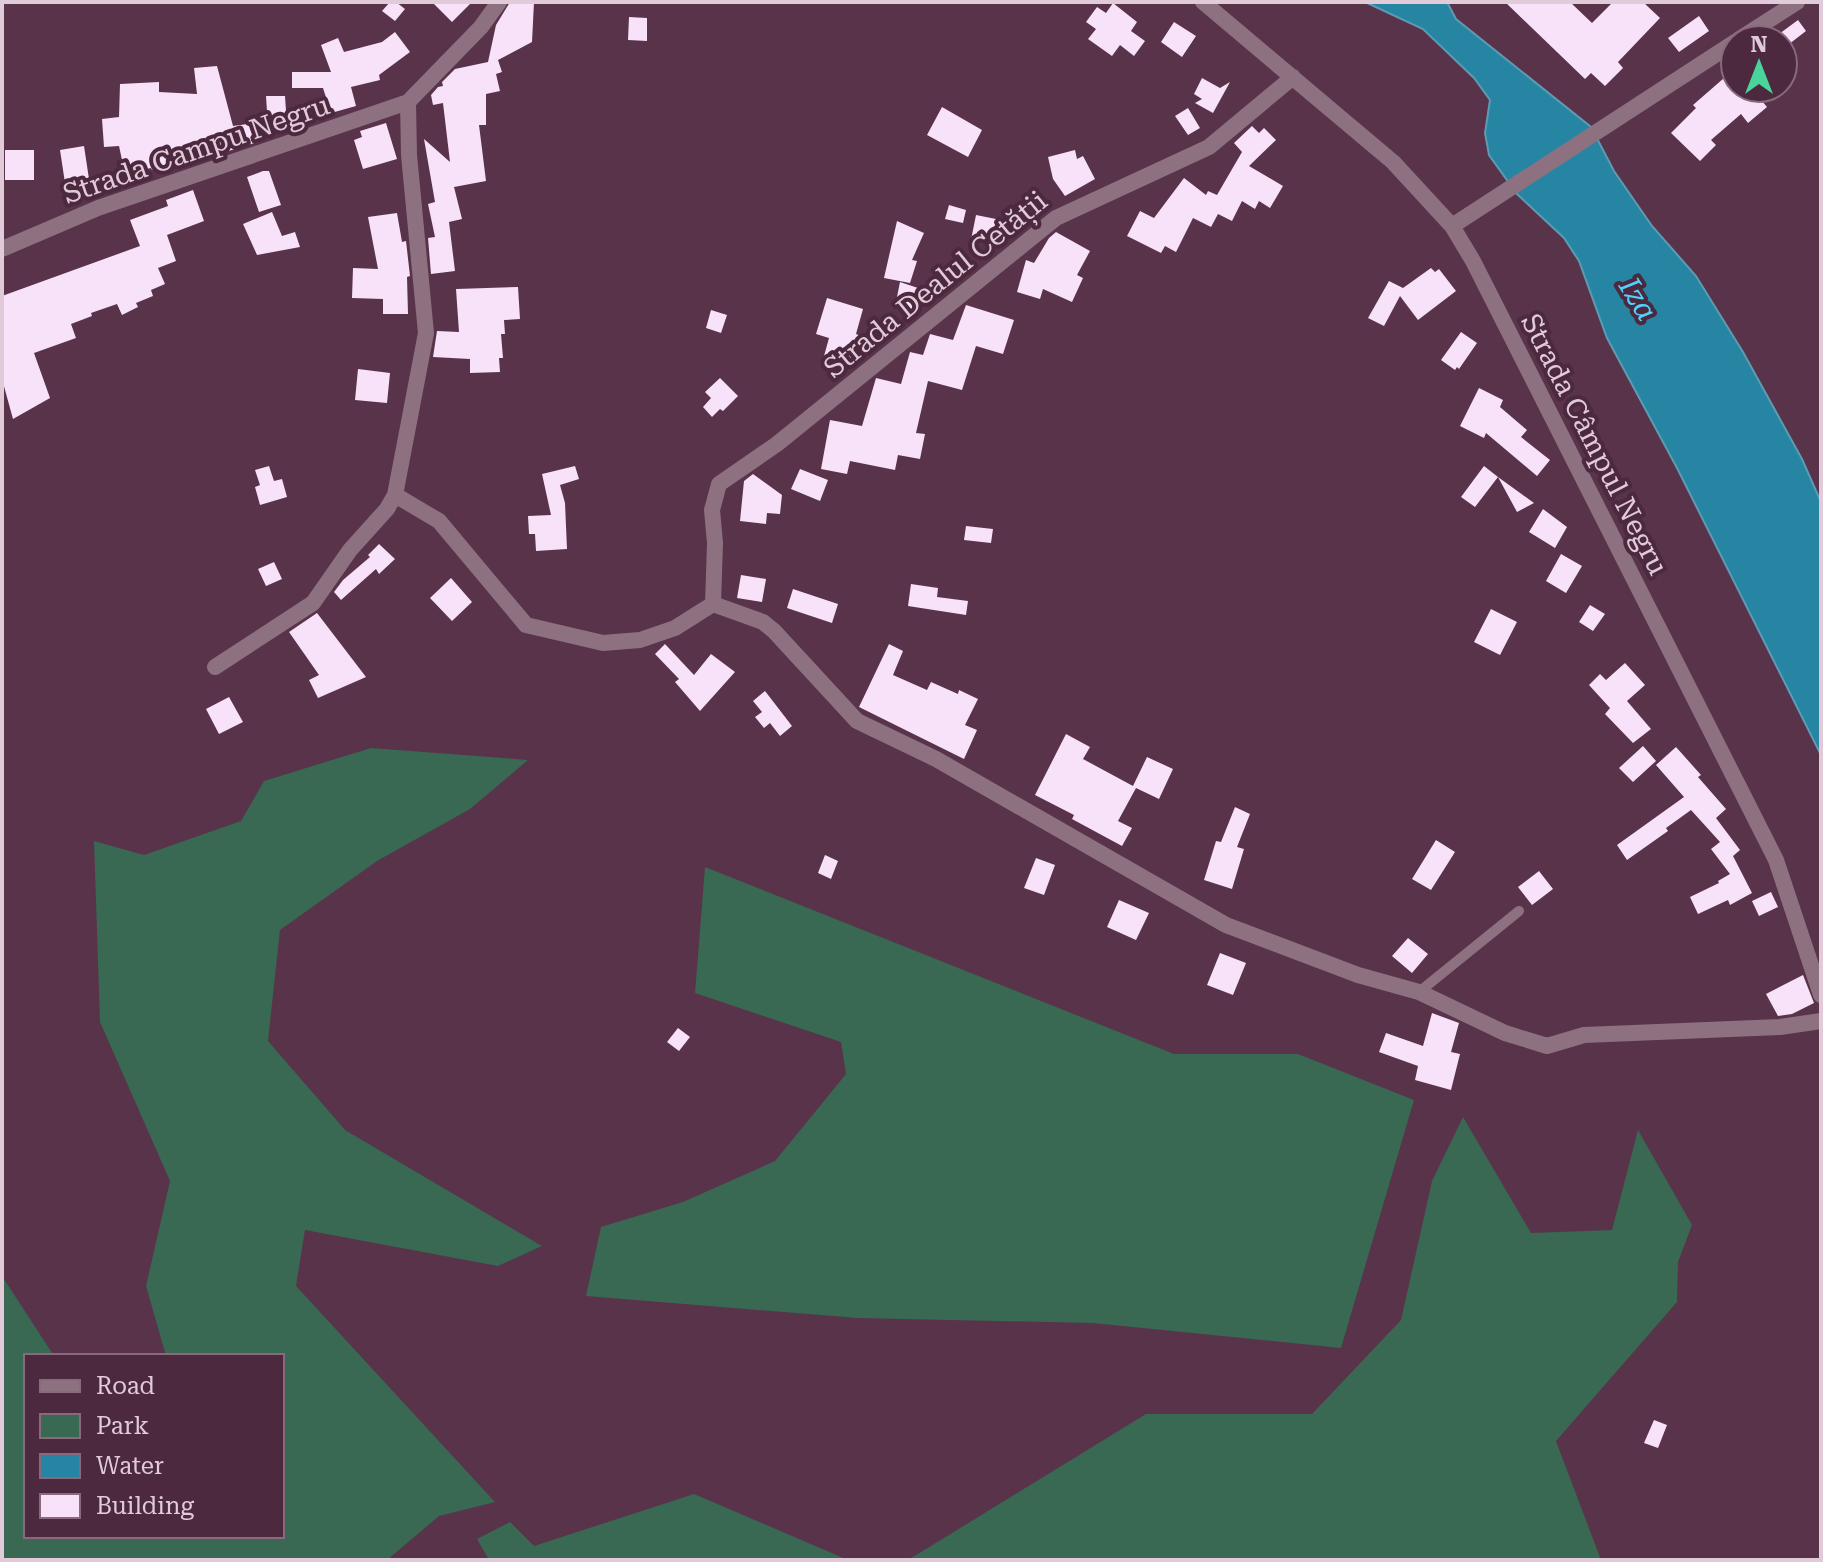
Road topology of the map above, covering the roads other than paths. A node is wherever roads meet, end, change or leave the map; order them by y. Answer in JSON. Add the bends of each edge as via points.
{"nodes":[{"id":1,"x":499,"y":2,"type":"edge"},
{"id":2,"x":1203,"y":2,"type":"edge"},
{"id":3,"x":1797,"y":2,"type":"edge"},
{"id":4,"x":1763,"y":24,"type":"edge"},
{"id":5,"x":1719,"y":52,"type":"edge"},
{"id":6,"x":1293,"y":77,"type":"junction"},
{"id":7,"x":408,"y":102,"type":"junction"},
{"id":8,"x":1452,"y":226,"type":"junction"},
{"id":9,"x":2,"y":249,"type":"edge"},
{"id":10,"x":395,"y":495,"type":"junction"},
{"id":11,"x":713,"y":604,"type":"junction"},
{"id":12,"x":215,"y":667,"type":"dead end"},
{"id":13,"x":1519,"y":911,"type":"dead end"},
{"id":14,"x":1419,"y":992,"type":"junction"},
{"id":15,"x":1821,"y":995,"type":"edge"},
{"id":16,"x":1821,"y":1021,"type":"edge"}],
"edges":[{"from":1,"to":7,"type":"street","name":"Strada Campu Negru"},
{"from":2,"to":6,"type":"street","name":"Strada Câmpul Negru"},
{"from":3,"to":4,"type":"street"},
{"from":5,"to":8,"type":"street"},
{"from":6,"to":8,"type":"street","name":"Strada Câmpul Negru","via":[[1393,162]]},
{"from":6,"to":11,"type":"street","name":"Strada Dealul Cetății","via":[[1209,147],[1056,218],[777,444],[719,484],[712,510]]},
{"from":7,"to":9,"type":"street","name":"Strada Campu Negru","via":[[98,208]]},
{"from":7,"to":10,"type":"street","via":[[426,333]]},
{"from":8,"to":15,"type":"street","name":"Strada Câmpul Negru","via":[[1776,860]]},
{"from":10,"to":11,"type":"street","via":[[439,521],[526,625],[603,643],[640,640],[675,628]]},
{"from":10,"to":12,"type":"street","via":[[313,603]]},
{"from":11,"to":14,"type":"street","via":[[763,622],[857,721],[936,759],[1226,925]]},
{"from":13,"to":14,"type":"lane"},
{"from":14,"to":16,"type":"street","via":[[1505,1033],[1547,1046],[1584,1035]]}]}
